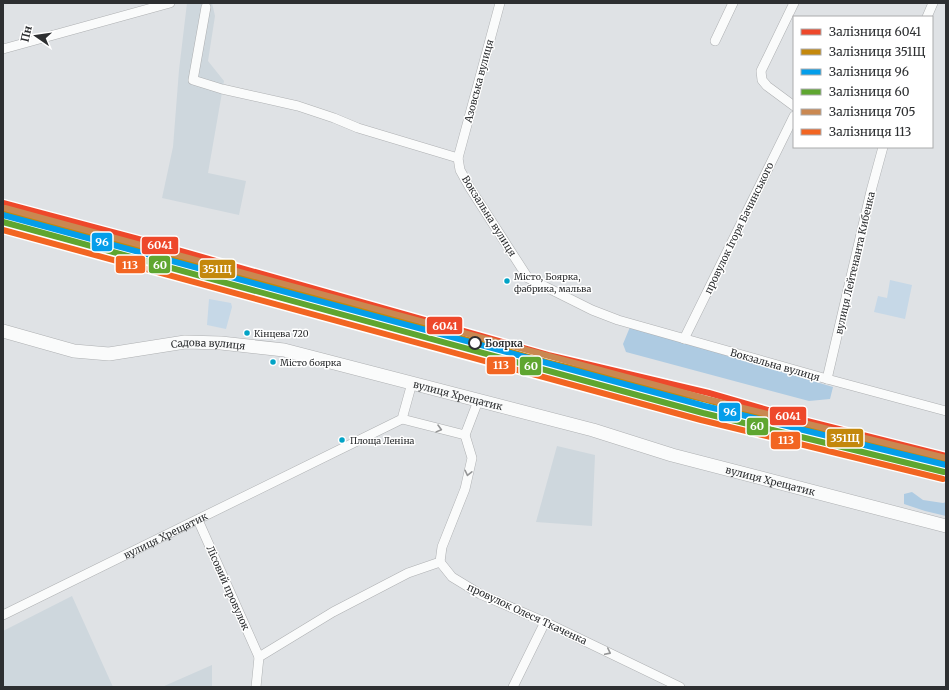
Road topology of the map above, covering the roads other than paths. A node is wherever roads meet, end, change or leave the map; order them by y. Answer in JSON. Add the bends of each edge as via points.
{"nodes":[{"id":1,"x":170,"y":3,"type":"edge"},
{"id":2,"x":500,"y":3,"type":"edge"},
{"id":3,"x":733,"y":3,"type":"edge"},
{"id":4,"x":794,"y":3,"type":"edge"},
{"id":5,"x":933,"y":3,"type":"edge"},
{"id":6,"x":206,"y":7,"type":"dead end"},
{"id":7,"x":927,"y":16,"type":"edge"},
{"id":8,"x":715,"y":41,"type":"dead end"},
{"id":9,"x":3,"y":50,"type":"edge"},
{"id":10,"x":793,"y":105,"type":"edge"},
{"id":11,"x":793,"y":118,"type":"edge"},
{"id":12,"x":883,"y":148,"type":"edge"},
{"id":13,"x":458,"y":158,"type":"junction"},
{"id":14,"x":3,"y":331,"type":"edge"},
{"id":15,"x":684,"y":339,"type":"junction"},
{"id":16,"x":827,"y":379,"type":"junction"},
{"id":17,"x":412,"y":383,"type":"junction"},
{"id":18,"x":478,"y":400,"type":"junction"},
{"id":19,"x":946,"y":411,"type":"edge"},
{"id":20,"x":402,"y":419,"type":"junction"},
{"id":21,"x":464,"y":435,"type":"junction"},
{"id":22,"x":198,"y":520,"type":"junction"},
{"id":23,"x":946,"y":526,"type":"edge"},
{"id":24,"x":440,"y":562,"type":"junction"},
{"id":25,"x":3,"y":615,"type":"edge"},
{"id":26,"x":545,"y":622,"type":"junction"},
{"id":27,"x":259,"y":657,"type":"junction"},
{"id":28,"x":256,"y":687,"type":"edge"},
{"id":29,"x":513,"y":687,"type":"edge"},
{"id":30,"x":680,"y":687,"type":"edge"}],
"edges":[{"from":1,"to":9,"type":"street"},
{"from":2,"to":13,"type":"street","name":"Азовська вулиця"},
{"from":3,"to":8,"type":"street"},
{"from":4,"to":10,"type":"street","via":[[761,71],[762,80],[767,86]]},
{"from":5,"to":7,"type":"street"},
{"from":6,"to":13,"type":"street","via":[[194,80],[298,106],[358,128]]},
{"from":11,"to":15,"type":"street","name":"провулок Ігоря Бачинського"},
{"from":12,"to":16,"type":"street","name":"вулиця Лейтенанта Кибенка"},
{"from":13,"to":15,"type":"street","name":"Вокзальна вулиця","via":[[460,170],[470,188],[528,278],[592,310]]},
{"from":14,"to":17,"type":"street","name":"Садова вулиця","via":[[74,351],[109,354],[185,342],[262,347],[284,350]]},
{"from":15,"to":16,"type":"street","name":"Вокзальна вулиця"},
{"from":16,"to":19,"type":"street","name":"Вокзальна вулиця"},
{"from":17,"to":18,"type":"street","name":"вулиця Хрещатик"},
{"from":17,"to":20,"type":"street","name":"вулиця Хрещатик"},
{"from":18,"to":21,"type":"street"},
{"from":18,"to":23,"type":"street","name":"вулиця Хрещатик","via":[[593,430],[720,468]]},
{"from":20,"to":21,"type":"street","one_way":true},
{"from":20,"to":22,"type":"street","name":"вулиця Хрещатик"},
{"from":21,"to":24,"type":"street","one_way":true,"via":[[472,458],[464,489],[442,547]]},
{"from":22,"to":25,"type":"street","name":"вулиця Хрещатик"},
{"from":22,"to":27,"type":"street","name":"Лісовий провулок"},
{"from":24,"to":26,"type":"street","name":"провулок Олеся Ткаченка","via":[[452,577],[480,594]]},
{"from":24,"to":27,"type":"street","via":[[408,573],[333,612]]},
{"from":26,"to":29,"type":"street"},
{"from":26,"to":30,"type":"street","name":"провулок Олеся Ткаченка","one_way":true},
{"from":27,"to":28,"type":"street"}]}
